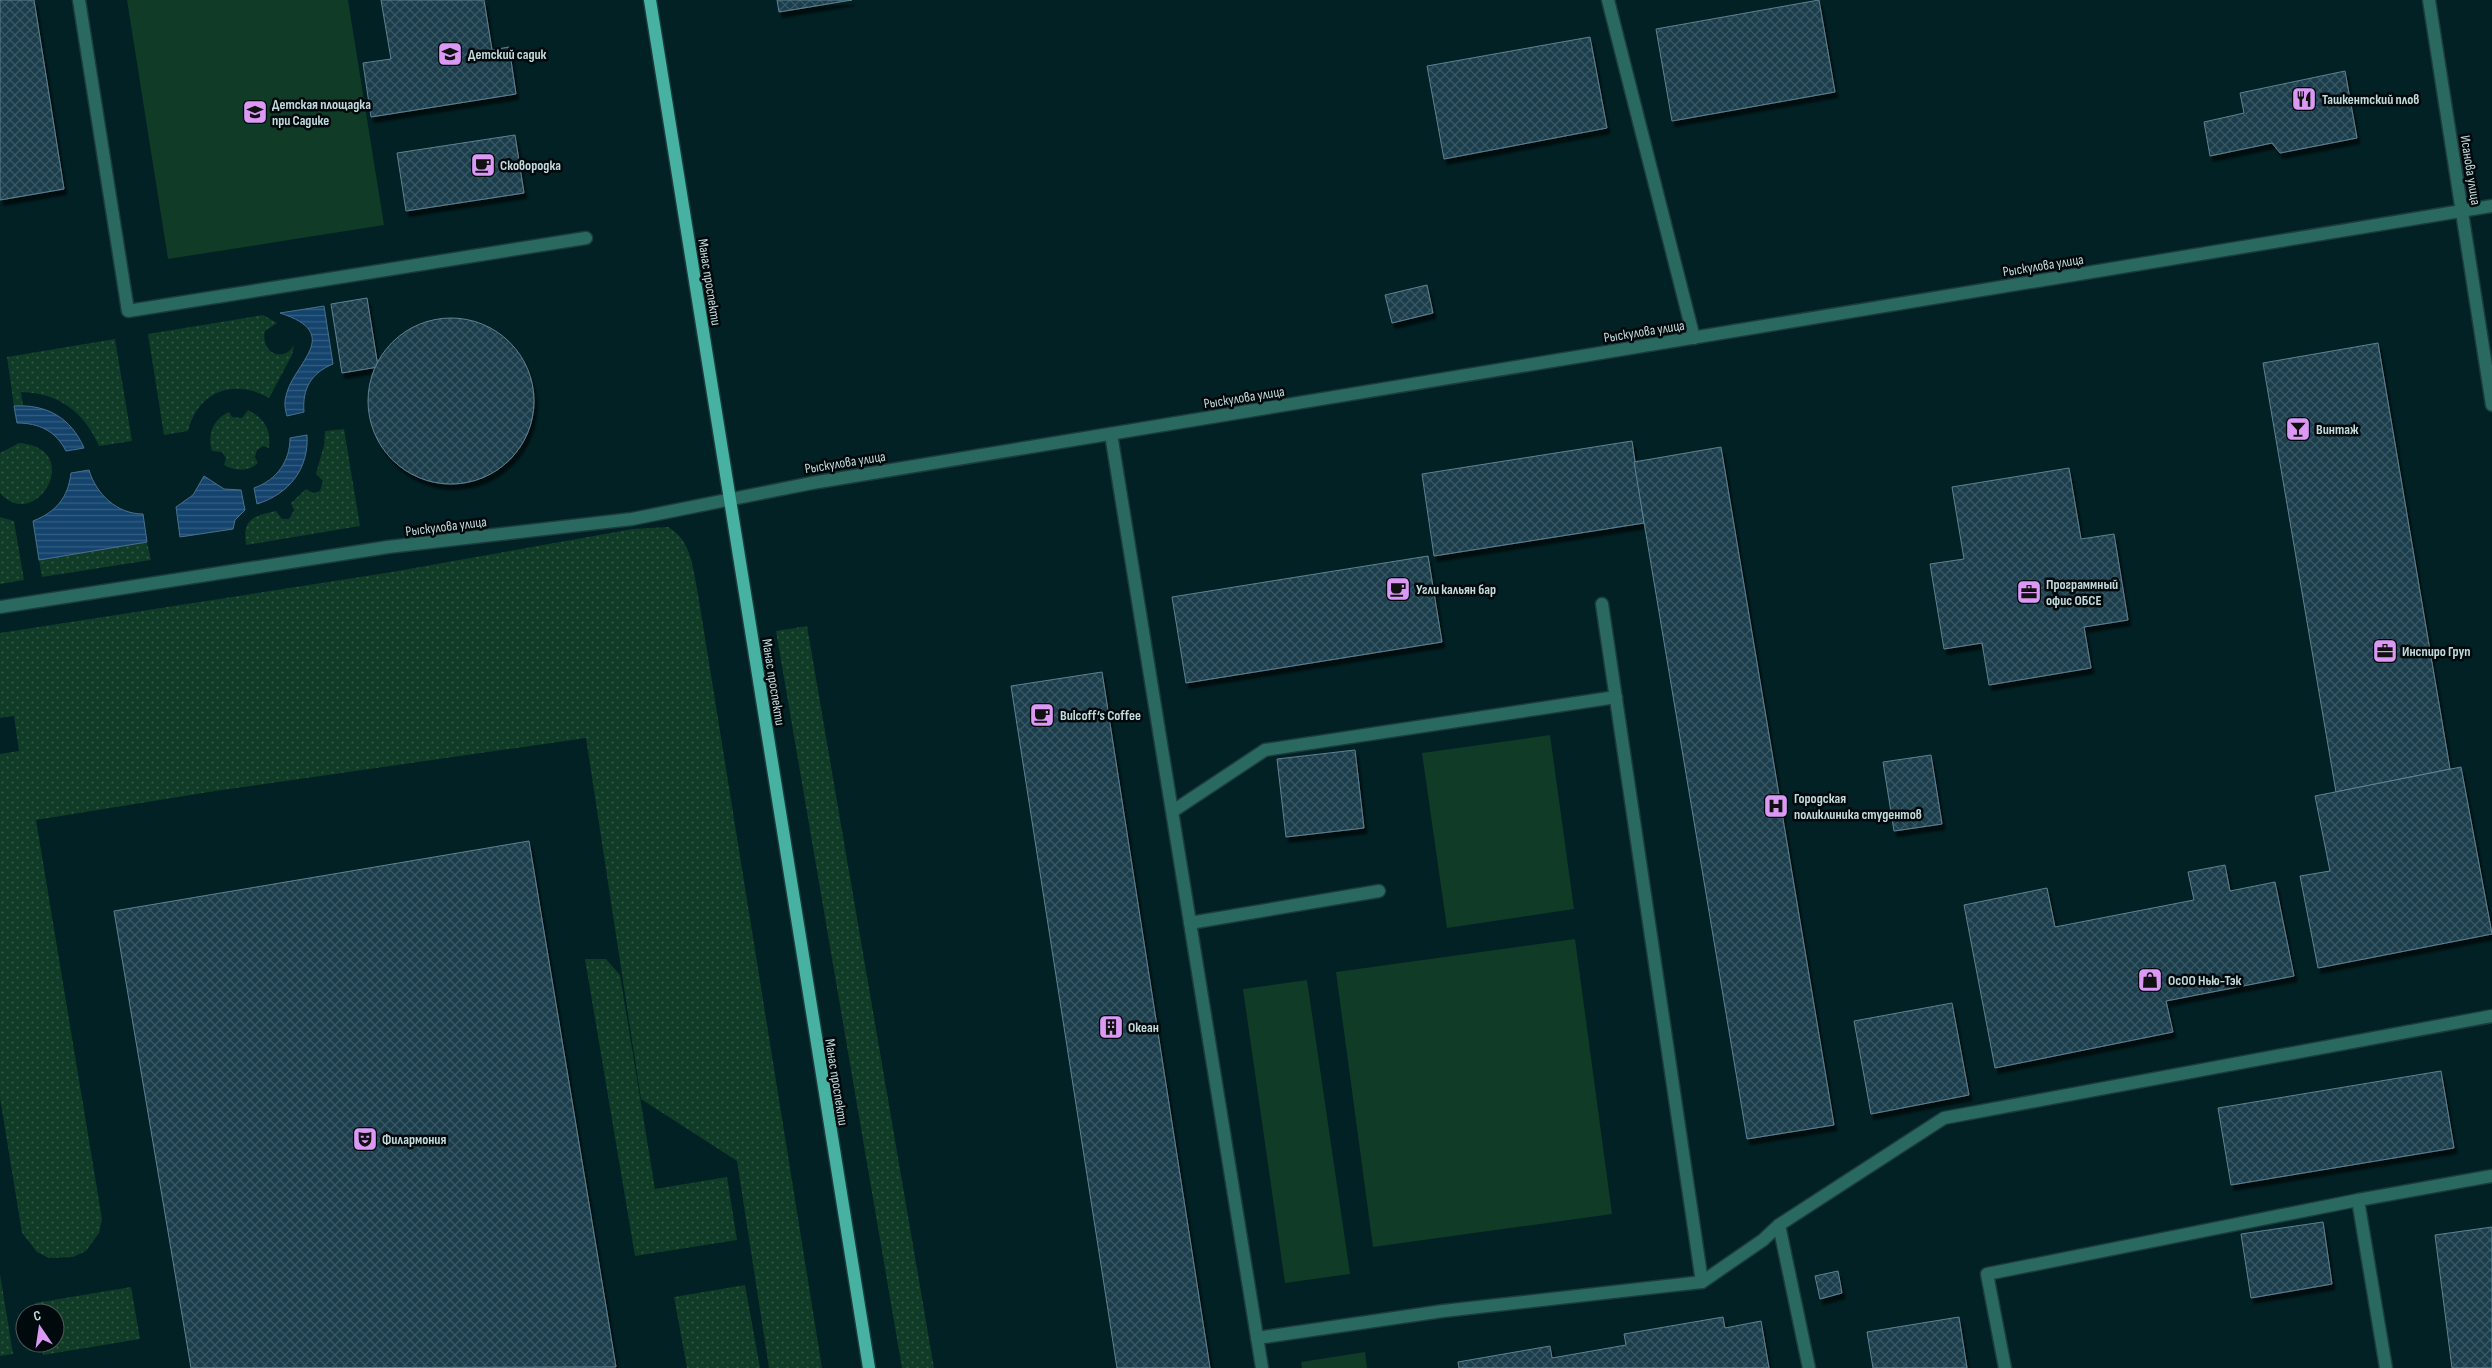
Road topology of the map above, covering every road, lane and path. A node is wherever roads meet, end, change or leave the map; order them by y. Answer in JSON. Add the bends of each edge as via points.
{"nodes":[{"id":1,"x":79,"y":0,"type":"edge"},
{"id":2,"x":650,"y":0,"type":"edge"},
{"id":3,"x":1608,"y":0,"type":"edge"},
{"id":4,"x":2429,"y":0,"type":"edge"},
{"id":5,"x":2492,"y":206,"type":"edge"},
{"id":6,"x":2463,"y":210,"type":"junction"},
{"id":7,"x":586,"y":238,"type":"dead end"},
{"id":8,"x":1694,"y":338,"type":"junction"},
{"id":9,"x":2492,"y":405,"type":"edge"},
{"id":10,"x":1112,"y":434,"type":"junction"},
{"id":11,"x":730,"y":498,"type":"junction"},
{"id":12,"x":1602,"y":604,"type":"dead end"},
{"id":13,"x":0,"y":607,"type":"edge"},
{"id":14,"x":1616,"y":697,"type":"junction"},
{"id":15,"x":1172,"y":812,"type":"junction"},
{"id":16,"x":1380,"y":891,"type":"dead end"},
{"id":17,"x":1190,"y":923,"type":"junction"},
{"id":18,"x":2492,"y":1016,"type":"edge"},
{"id":19,"x":2492,"y":1176,"type":"edge"},
{"id":20,"x":2358,"y":1200,"type":"junction"},
{"id":21,"x":1779,"y":1225,"type":"junction"},
{"id":22,"x":1702,"y":1282,"type":"junction"},
{"id":23,"x":1257,"y":1338,"type":"junction"},
{"id":24,"x":868,"y":1368,"type":"edge"},
{"id":25,"x":1262,"y":1368,"type":"edge"},
{"id":26,"x":1809,"y":1368,"type":"edge"},
{"id":27,"x":2004,"y":1368,"type":"edge"},
{"id":28,"x":2386,"y":1368,"type":"edge"}],
"edges":[{"from":1,"to":7,"type":"street","via":[[128,311]]},
{"from":2,"to":11,"type":"main road","name":"Манас проспекти"},
{"from":3,"to":8,"type":"street"},
{"from":4,"to":6,"type":"street","name":"Исанова улица"},
{"from":5,"to":6,"type":"street","name":"Рыскулова улица"},
{"from":6,"to":8,"type":"street","name":"Рыскулова улица"},
{"from":6,"to":9,"type":"street","name":"Исанова улица"},
{"from":8,"to":10,"type":"street","name":"Рыскулова улица"},
{"from":10,"to":11,"type":"street","name":"Рыскулова улица"},
{"from":10,"to":15,"type":"street"},
{"from":11,"to":13,"type":"street","name":"Рыскулова улица","via":[[632,519],[370,550]]},
{"from":11,"to":24,"type":"main road","name":"Манас проспекти"},
{"from":12,"to":14,"type":"street"},
{"from":14,"to":15,"type":"street","via":[[1265,750]]},
{"from":14,"to":22,"type":"street"},
{"from":15,"to":17,"type":"street"},
{"from":16,"to":17,"type":"street"},
{"from":17,"to":23,"type":"street"},
{"from":18,"to":21,"type":"street","via":[[1944,1118]]},
{"from":19,"to":20,"type":"street"},
{"from":20,"to":27,"type":"street","via":[[1987,1274]]},
{"from":20,"to":28,"type":"street"},
{"from":21,"to":22,"type":"street"},
{"from":21,"to":26,"type":"street"},
{"from":22,"to":23,"type":"street","via":[[1443,1311]]},
{"from":23,"to":25,"type":"street"}]}
